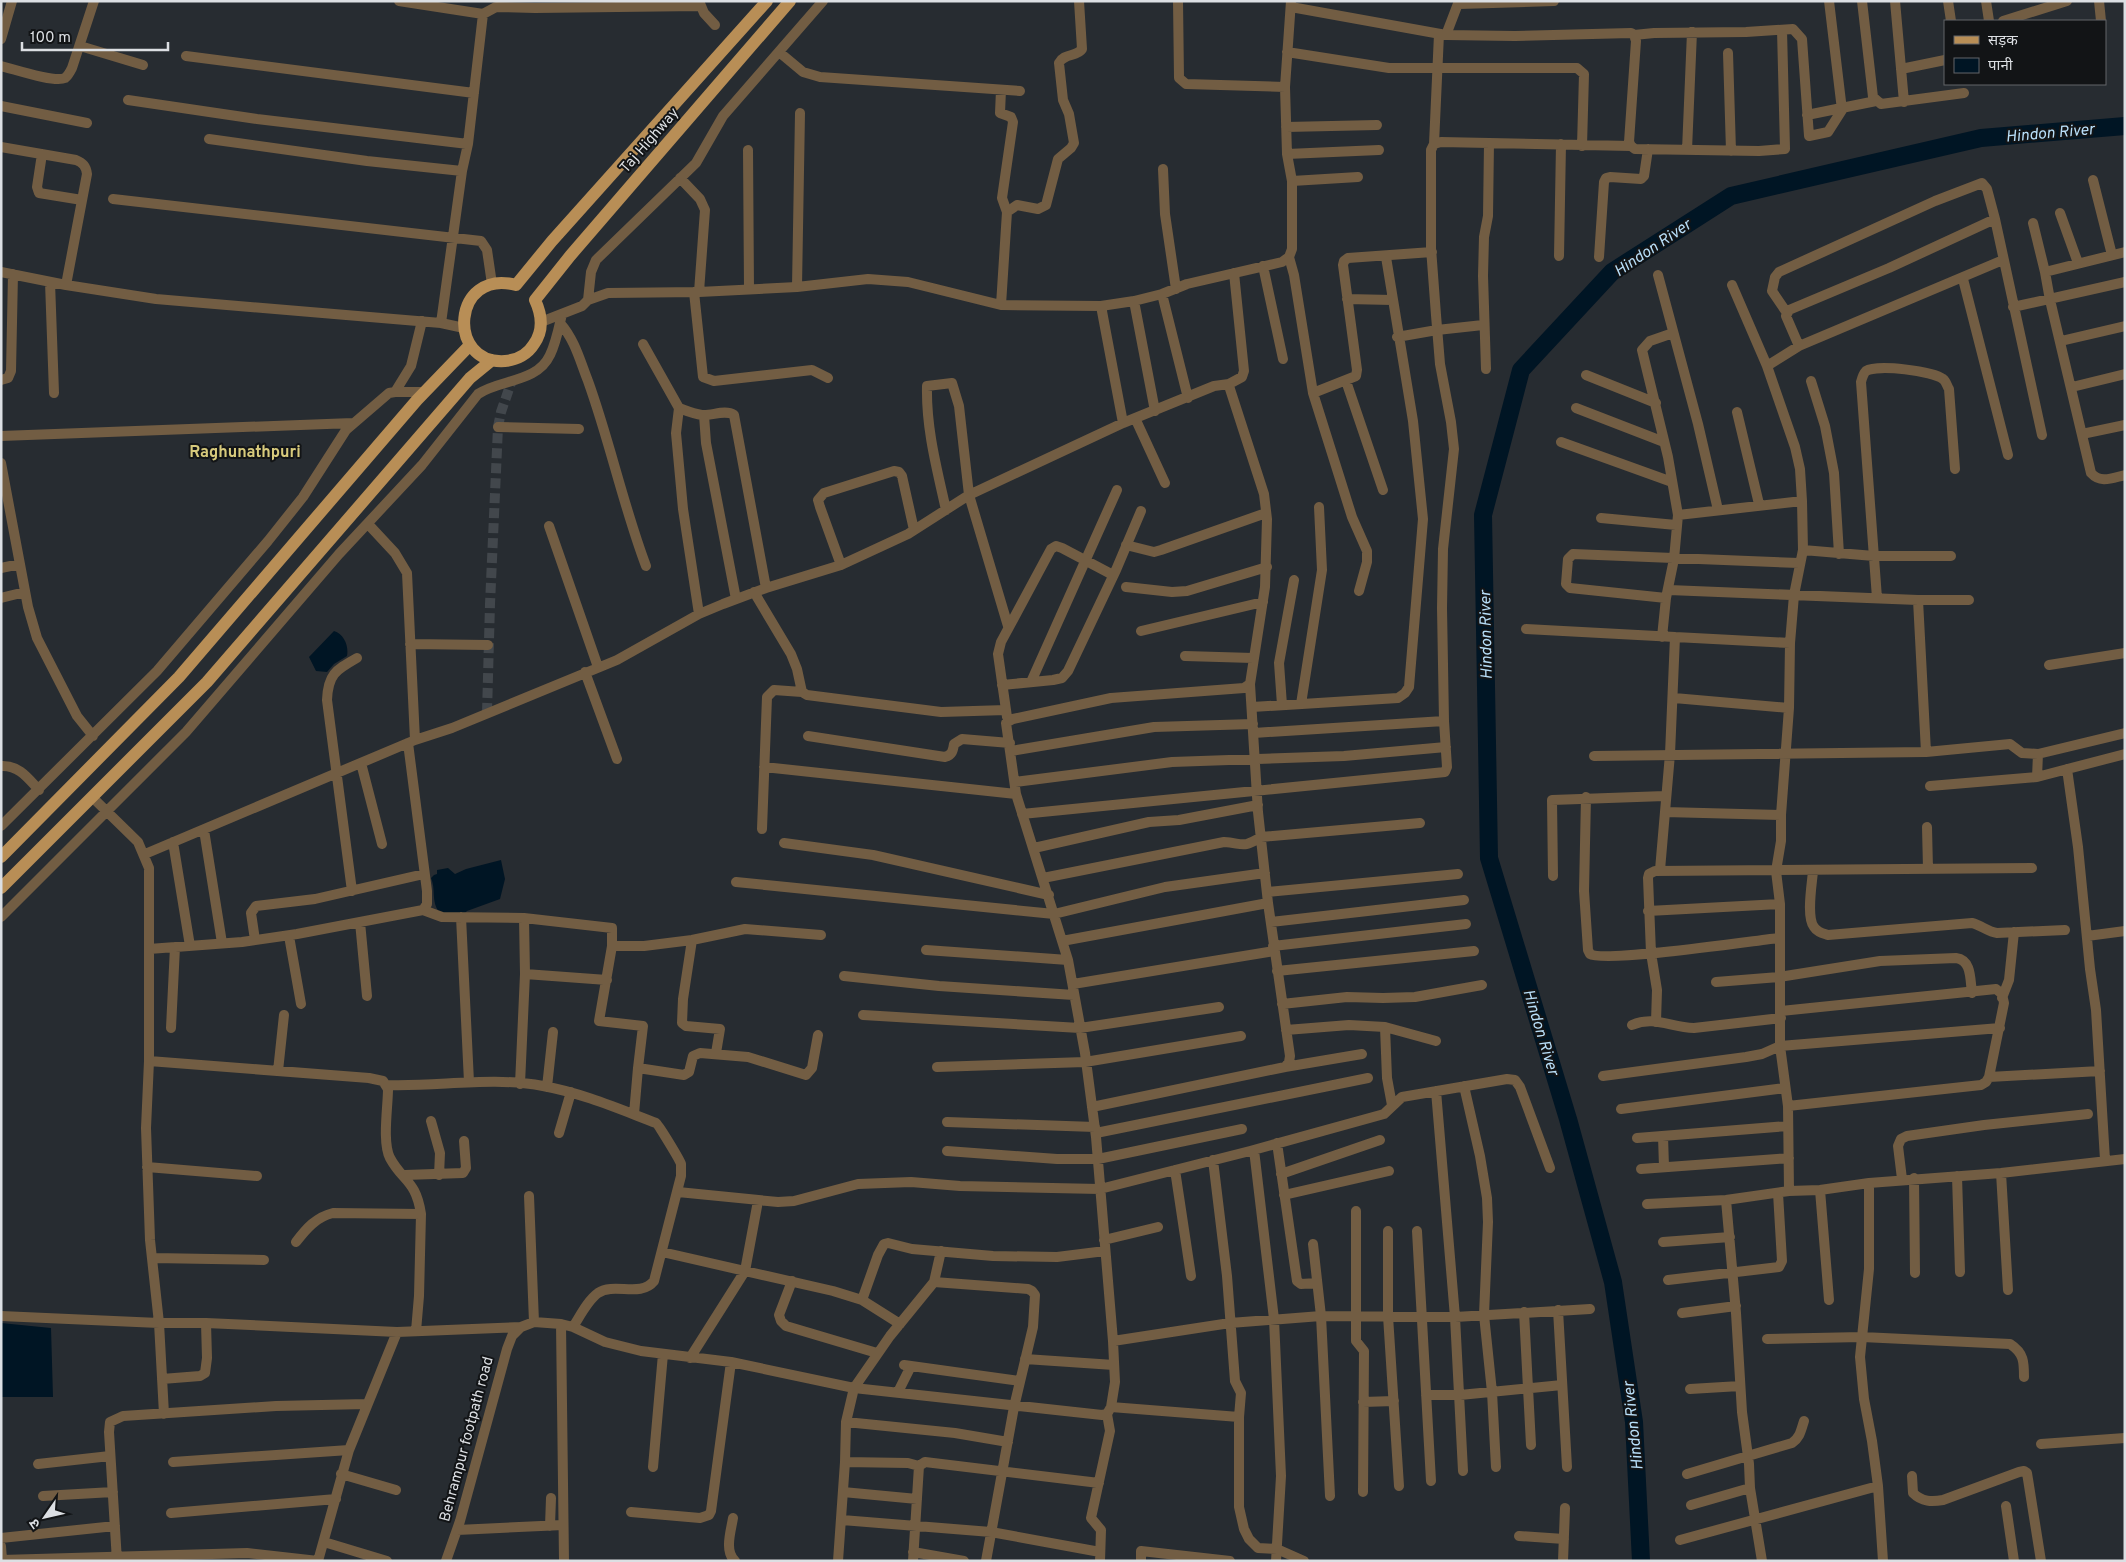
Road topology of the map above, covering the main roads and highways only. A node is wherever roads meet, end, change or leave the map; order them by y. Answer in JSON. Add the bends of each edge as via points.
{"nodes":[{"id":1,"x":767,"y":1,"type":"edge"},
{"id":2,"x":790,"y":1,"type":"edge"},
{"id":3,"x":470,"y":345,"type":"junction"},
{"id":4,"x":492,"y":360,"type":"junction"},
{"id":5,"x":1,"y":857,"type":"edge"},
{"id":6,"x":1,"y":888,"type":"edge"}],
"edges":[{"from":1,"to":3,"type":"main road","via":[[516,285],[492,284],[479,290],[469,301],[464,314],[464,328]]},
{"from":2,"to":4,"type":"main road","name":"Taj Highway","via":[[535,300],[541,322],[539,336],[526,353],[506,361]]},
{"from":3,"to":4,"type":"main road"},
{"from":3,"to":5,"type":"main road","via":[[423,392],[179,677]]},
{"from":4,"to":6,"type":"main road","via":[[470,378],[206,682]]}]}
